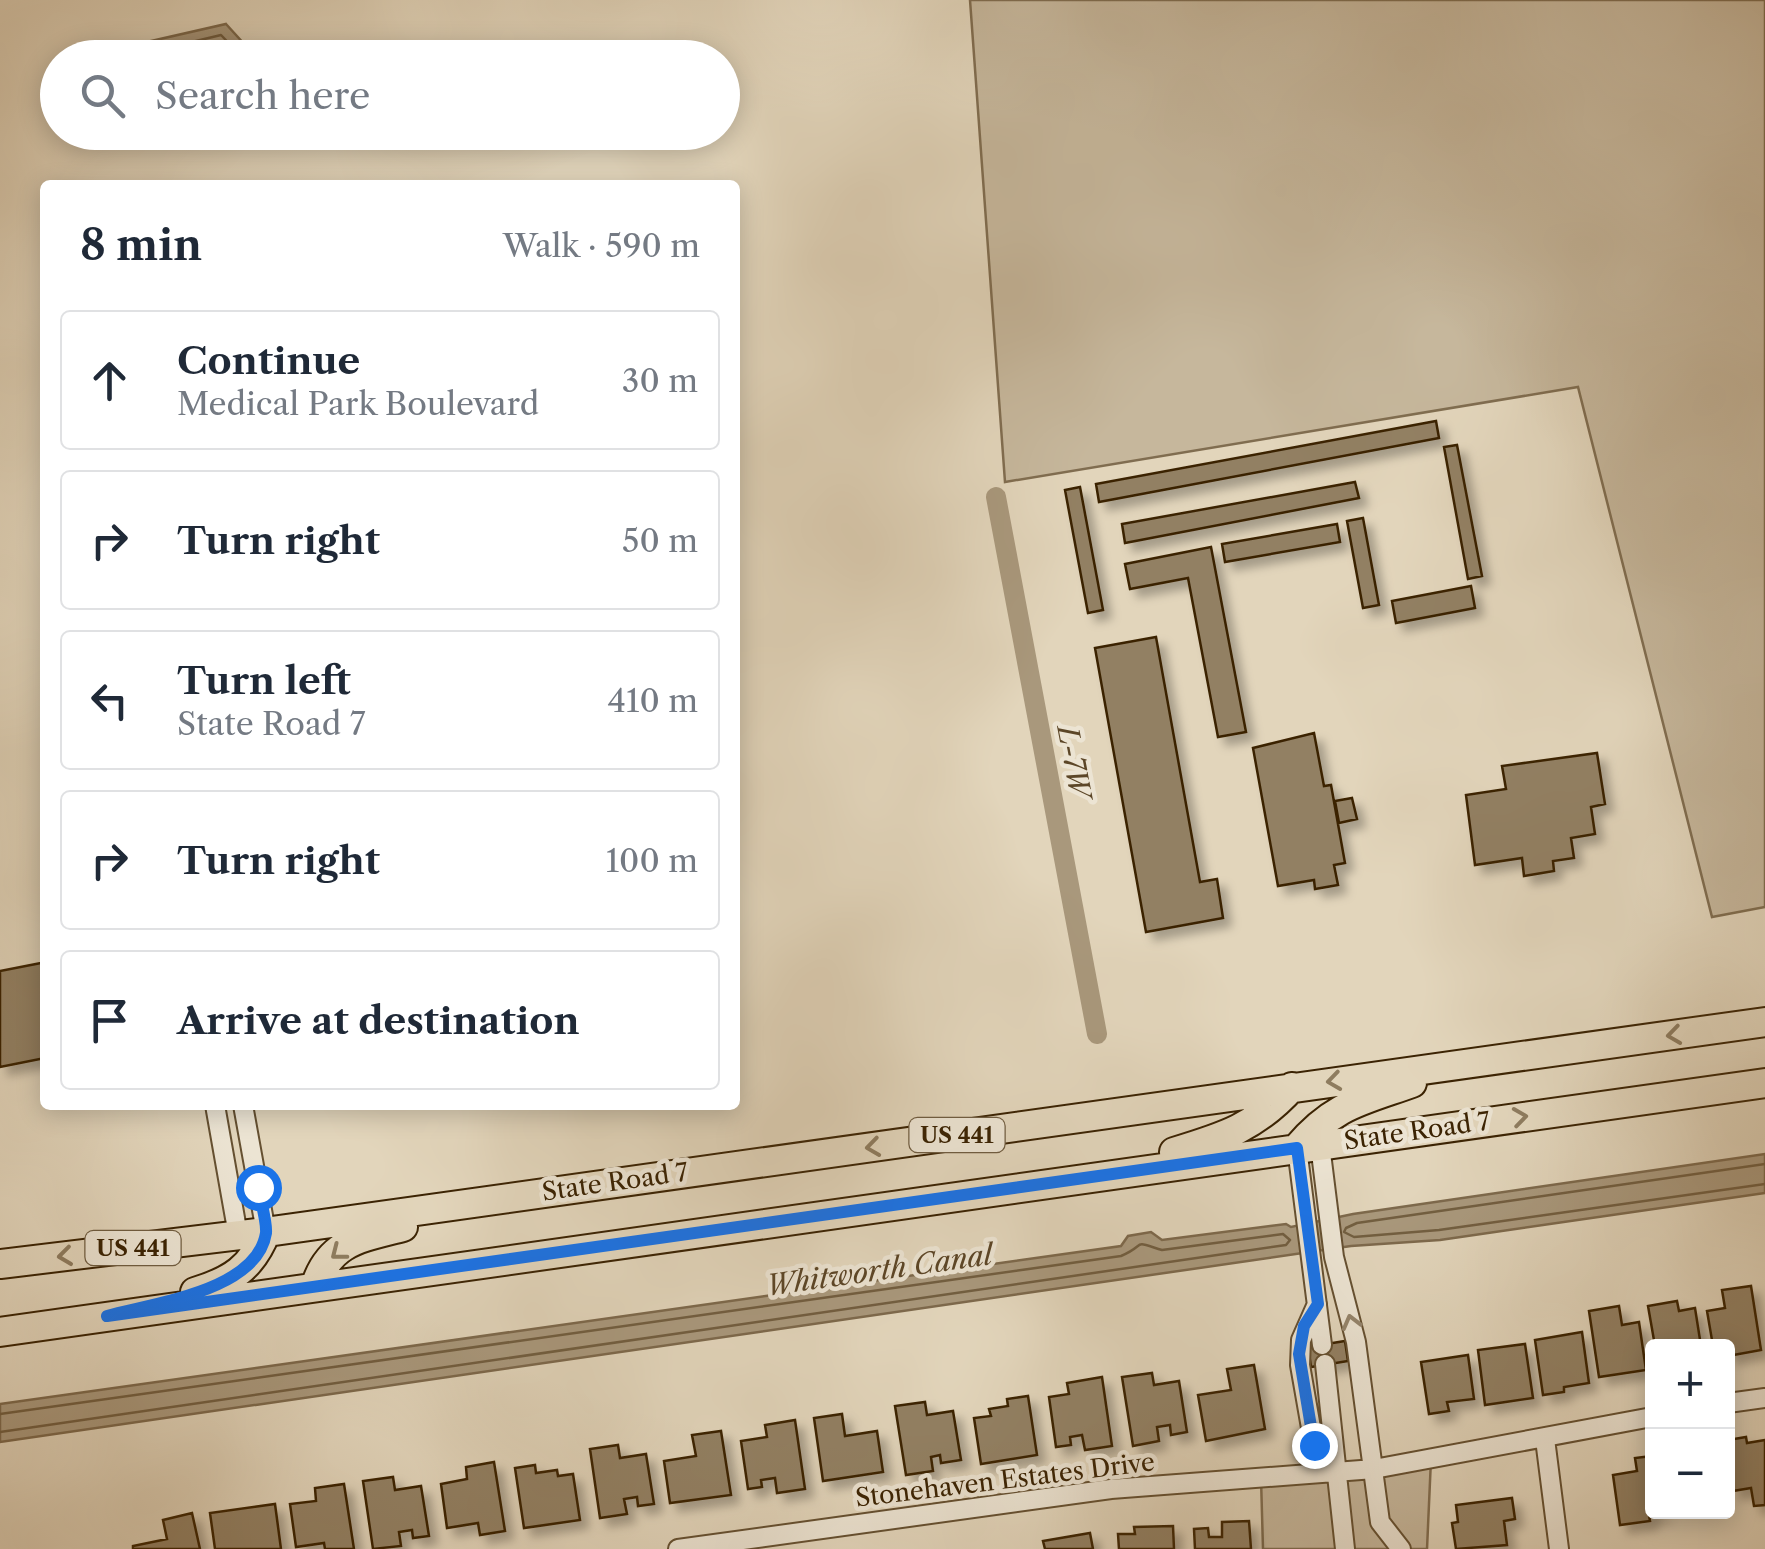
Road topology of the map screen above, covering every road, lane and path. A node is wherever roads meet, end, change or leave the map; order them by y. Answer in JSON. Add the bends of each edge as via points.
{"nodes":[{"id":1,"x":1765,"y":1022,"type":"edge"},
{"id":2,"x":1465,"y":1064,"type":"junction"},
{"id":3,"x":1765,"y":1083,"type":"edge"},
{"id":4,"x":1292,"y":1087,"type":"junction"},
{"id":5,"x":215,"y":1110,"type":"edge"},
{"id":6,"x":244,"y":1110,"type":"edge"},
{"id":7,"x":1308,"y":1146,"type":"junction"},
{"id":8,"x":1087,"y":1179,"type":"junction"},
{"id":9,"x":530,"y":1194,"type":"junction"},
{"id":10,"x":252,"y":1233,"type":"junction"},
{"id":11,"x":0,"y":1264,"type":"edge"},
{"id":12,"x":316,"y":1287,"type":"junction"},
{"id":13,"x":1318,"y":1304,"type":"junction"},
{"id":14,"x":107,"y":1316,"type":"junction"},
{"id":15,"x":0,"y":1332,"type":"edge"},
{"id":16,"x":1322,"y":1344,"type":"dead end"},
{"id":17,"x":1325,"y":1364,"type":"dead end"},
{"id":18,"x":1363,"y":1390,"type":"junction"},
{"id":19,"x":1329,"y":1394,"type":"junction"},
{"id":20,"x":1305,"y":1398,"type":"junction"},
{"id":21,"x":1765,"y":1398,"type":"edge"},
{"id":22,"x":1735,"y":1402,"type":"edge"},
{"id":23,"x":1645,"y":1419,"type":"edge"},
{"id":24,"x":1545,"y":1440,"type":"junction"},
{"id":25,"x":1374,"y":1469,"type":"junction"},
{"id":26,"x":1339,"y":1472,"type":"junction"},
{"id":27,"x":1380,"y":1522,"type":"junction"},
{"id":28,"x":1344,"y":1526,"type":"junction"},
{"id":29,"x":678,"y":1549,"type":"edge"},
{"id":30,"x":1345,"y":1549,"type":"edge"},
{"id":31,"x":1401,"y":1549,"type":"edge"},
{"id":32,"x":1558,"y":1549,"type":"edge"}],
"edges":[{"from":1,"to":2,"type":"main road","name":"State Road 7","number":"US 441","one_way":true},
{"from":2,"to":4,"type":"main road","name":"State Road 7","number":"US 441","one_way":true},
{"from":2,"to":7,"type":"main road","via":[[1337,1110],[1314,1127]]},
{"from":7,"to":3,"type":"main road","name":"State Road 7","one_way":true},
{"from":4,"to":8,"type":"main road","via":[[1259,1119],[1228,1136]]},
{"from":4,"to":9,"type":"main road","name":"State Road 7","number":"US 441","one_way":true},
{"from":5,"to":10,"type":"street"},
{"from":6,"to":10,"type":"street"},
{"from":7,"to":8,"type":"main road","name":"State Road 7"},
{"from":7,"to":13,"type":"street"},
{"from":18,"to":7,"type":"street","one_way":true},
{"from":8,"to":12,"type":"main road","name":"State Road 7"},
{"from":9,"to":10,"type":"main road","name":"State Road 7","number":"US 441"},
{"from":9,"to":12,"type":"main road","one_way":true,"via":[[360,1239],[335,1251]]},
{"from":10,"to":11,"type":"main road","name":"State Road 7","number":"US 441","one_way":true},
{"from":10,"to":14,"type":"main road","via":[[258,1253],[223,1284]]},
{"from":12,"to":14,"type":"main road","name":"State Road 7"},
{"from":13,"to":16,"type":"street"},
{"from":13,"to":20,"type":"street","via":[[1300,1340]]},
{"from":14,"to":15,"type":"main road","name":"State Road 7"},
{"from":17,"to":19,"type":"street"},
{"from":18,"to":19,"type":"street"},
{"from":18,"to":25,"type":"street"},
{"from":19,"to":20,"type":"street"},
{"from":19,"to":26,"type":"street"},
{"from":20,"to":26,"type":"street","via":[[1314,1445]]},
{"from":21,"to":22,"type":"street"},
{"from":23,"to":24,"type":"street","name":"Stonehaven Estates Drive"},
{"from":24,"to":25,"type":"street","name":"Stonehaven Estates Drive"},
{"from":24,"to":32,"type":"street"},
{"from":25,"to":26,"type":"street","name":"Stonehaven Estates Drive"},
{"from":25,"to":27,"type":"street"},
{"from":26,"to":28,"type":"street"},
{"from":26,"to":29,"type":"street","name":"Stonehaven Estates Drive","via":[[1111,1489]]},
{"from":27,"to":28,"type":"street"},
{"from":27,"to":31,"type":"street"},
{"from":28,"to":30,"type":"street"}]}
